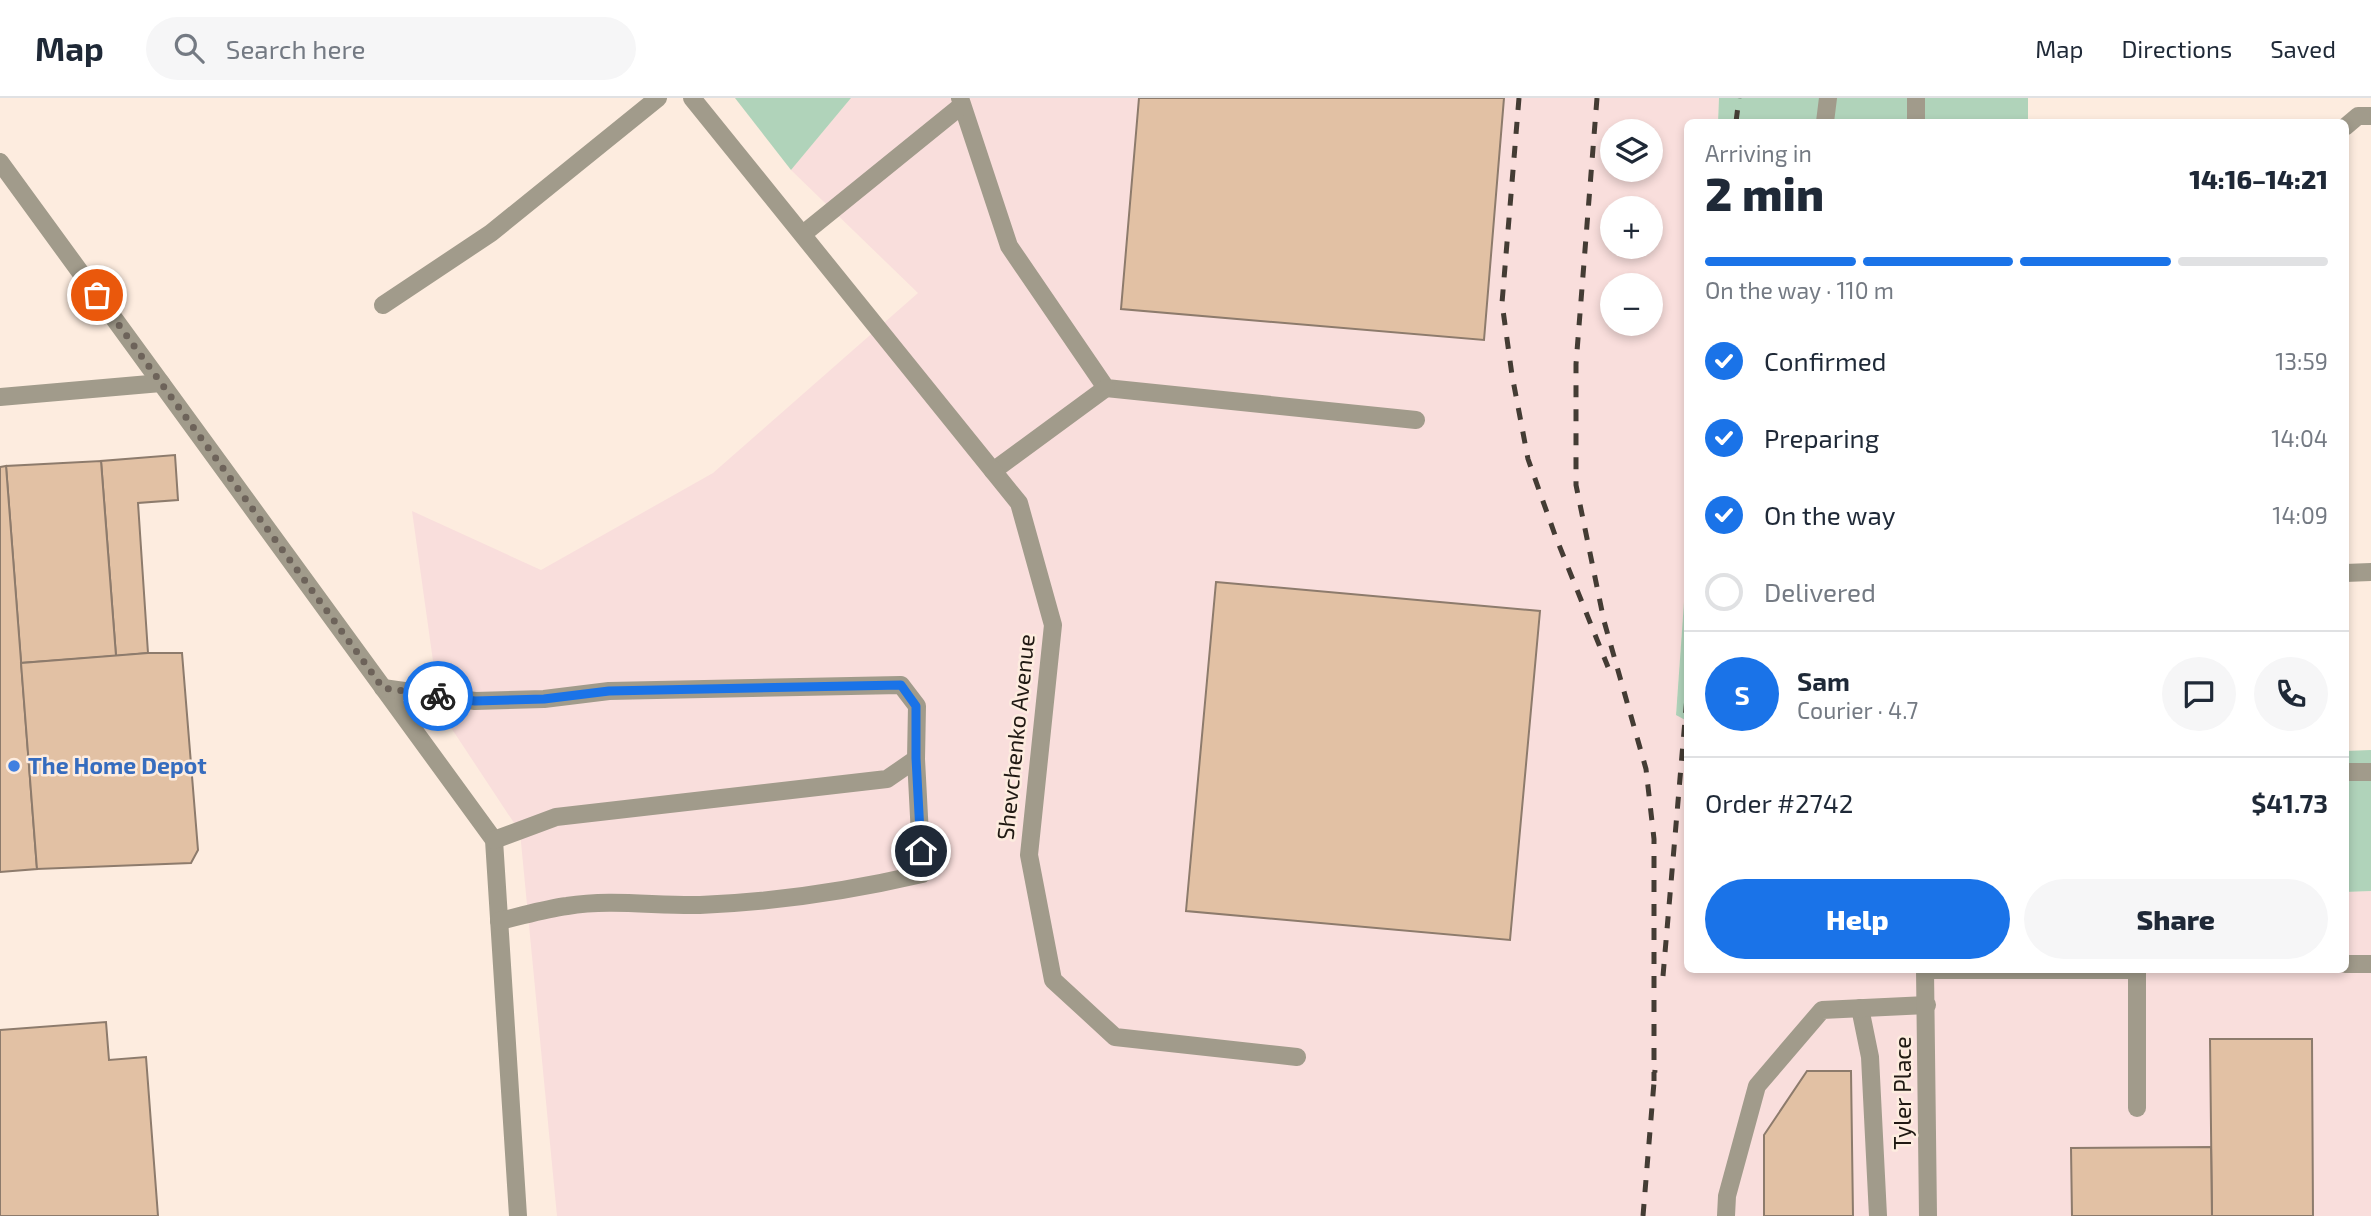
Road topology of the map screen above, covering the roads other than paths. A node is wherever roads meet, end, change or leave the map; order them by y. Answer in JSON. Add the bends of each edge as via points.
{"nodes":[{"id":1,"x":658,"y":98,"type":"edge"},
{"id":2,"x":692,"y":98,"type":"edge"},
{"id":3,"x":1828,"y":98,"type":"edge"},
{"id":4,"x":1916,"y":98,"type":"edge"},
{"id":5,"x":960,"y":102,"type":"edge"},
{"id":6,"x":2371,"y":116,"type":"edge"},
{"id":7,"x":1825,"y":119,"type":"edge"},
{"id":8,"x":1916,"y":119,"type":"edge"},
{"id":9,"x":2349,"y":124,"type":"edge"},
{"id":10,"x":0,"y":162,"type":"edge"},
{"id":11,"x":803,"y":234,"type":"junction"},
{"id":12,"x":383,"y":305,"type":"dead end"},
{"id":13,"x":161,"y":383,"type":"junction"},
{"id":14,"x":1106,"y":388,"type":"junction"},
{"id":15,"x":0,"y":397,"type":"edge"},
{"id":16,"x":1416,"y":420,"type":"dead end"},
{"id":17,"x":993,"y":471,"type":"junction"},
{"id":18,"x":2371,"y":572,"type":"edge"},
{"id":19,"x":2349,"y":573,"type":"edge"},
{"id":20,"x":383,"y":688,"type":"junction"},
{"id":21,"x":916,"y":758,"type":"junction"},
{"id":22,"x":2349,"y":772,"type":"edge"},
{"id":23,"x":2371,"y":772,"type":"edge"},
{"id":24,"x":494,"y":840,"type":"junction"},
{"id":25,"x":499,"y":920,"type":"junction"},
{"id":26,"x":2349,"y":964,"type":"edge"},
{"id":27,"x":2371,"y":964,"type":"edge"},
{"id":28,"x":1925,"y":973,"type":"edge"},
{"id":29,"x":2137,"y":973,"type":"edge"},
{"id":30,"x":1927,"y":1004,"type":"junction"},
{"id":31,"x":1860,"y":1008,"type":"junction"},
{"id":32,"x":1297,"y":1057,"type":"dead end"},
{"id":33,"x":2137,"y":1108,"type":"dead end"},
{"id":34,"x":518,"y":1216,"type":"edge"},
{"id":35,"x":1726,"y":1216,"type":"edge"},
{"id":36,"x":1878,"y":1216,"type":"edge"},
{"id":37,"x":1928,"y":1216,"type":"edge"}],
"edges":[{"from":1,"to":12,"type":"street","via":[[491,233]]},
{"from":2,"to":11,"type":"street","name":"Shevchenko Avenue"},
{"from":3,"to":7,"type":"street"},
{"from":4,"to":8,"type":"street"},
{"from":5,"to":11,"type":"street"},
{"from":5,"to":14,"type":"street","via":[[1009,246]]},
{"from":6,"to":9,"type":"street","via":[[2358,116]]},
{"from":10,"to":13,"type":"street"},
{"from":11,"to":17,"type":"street","name":"Shevchenko Avenue"},
{"from":13,"to":15,"type":"street"},
{"from":13,"to":20,"type":"street"},
{"from":14,"to":16,"type":"street"},
{"from":14,"to":17,"type":"street"},
{"from":17,"to":32,"type":"street","name":"Shevchenko Avenue","via":[[1019,503],[1053,625],[1029,855],[1053,980],[1115,1037]]},
{"from":18,"to":19,"type":"street"},
{"from":20,"to":21,"type":"street","via":[[475,701],[609,691],[901,685],[916,706]]},
{"from":20,"to":24,"type":"street"},
{"from":21,"to":24,"type":"street","via":[[887,779],[556,817]]},
{"from":21,"to":25,"type":"street","via":[[922,874],[853,890],[783,899],[699,905],[568,905]]},
{"from":22,"to":23,"type":"street"},
{"from":24,"to":25,"type":"street"},
{"from":25,"to":34,"type":"street"},
{"from":26,"to":27,"type":"street"},
{"from":28,"to":30,"type":"street","name":"Tyler Place"},
{"from":29,"to":33,"type":"street"},
{"from":30,"to":31,"type":"street"},
{"from":30,"to":37,"type":"street","name":"Tyler Place"},
{"from":31,"to":35,"type":"street","via":[[1822,1010],[1757,1086],[1727,1196]]},
{"from":31,"to":36,"type":"street","via":[[1870,1057]]}]}
